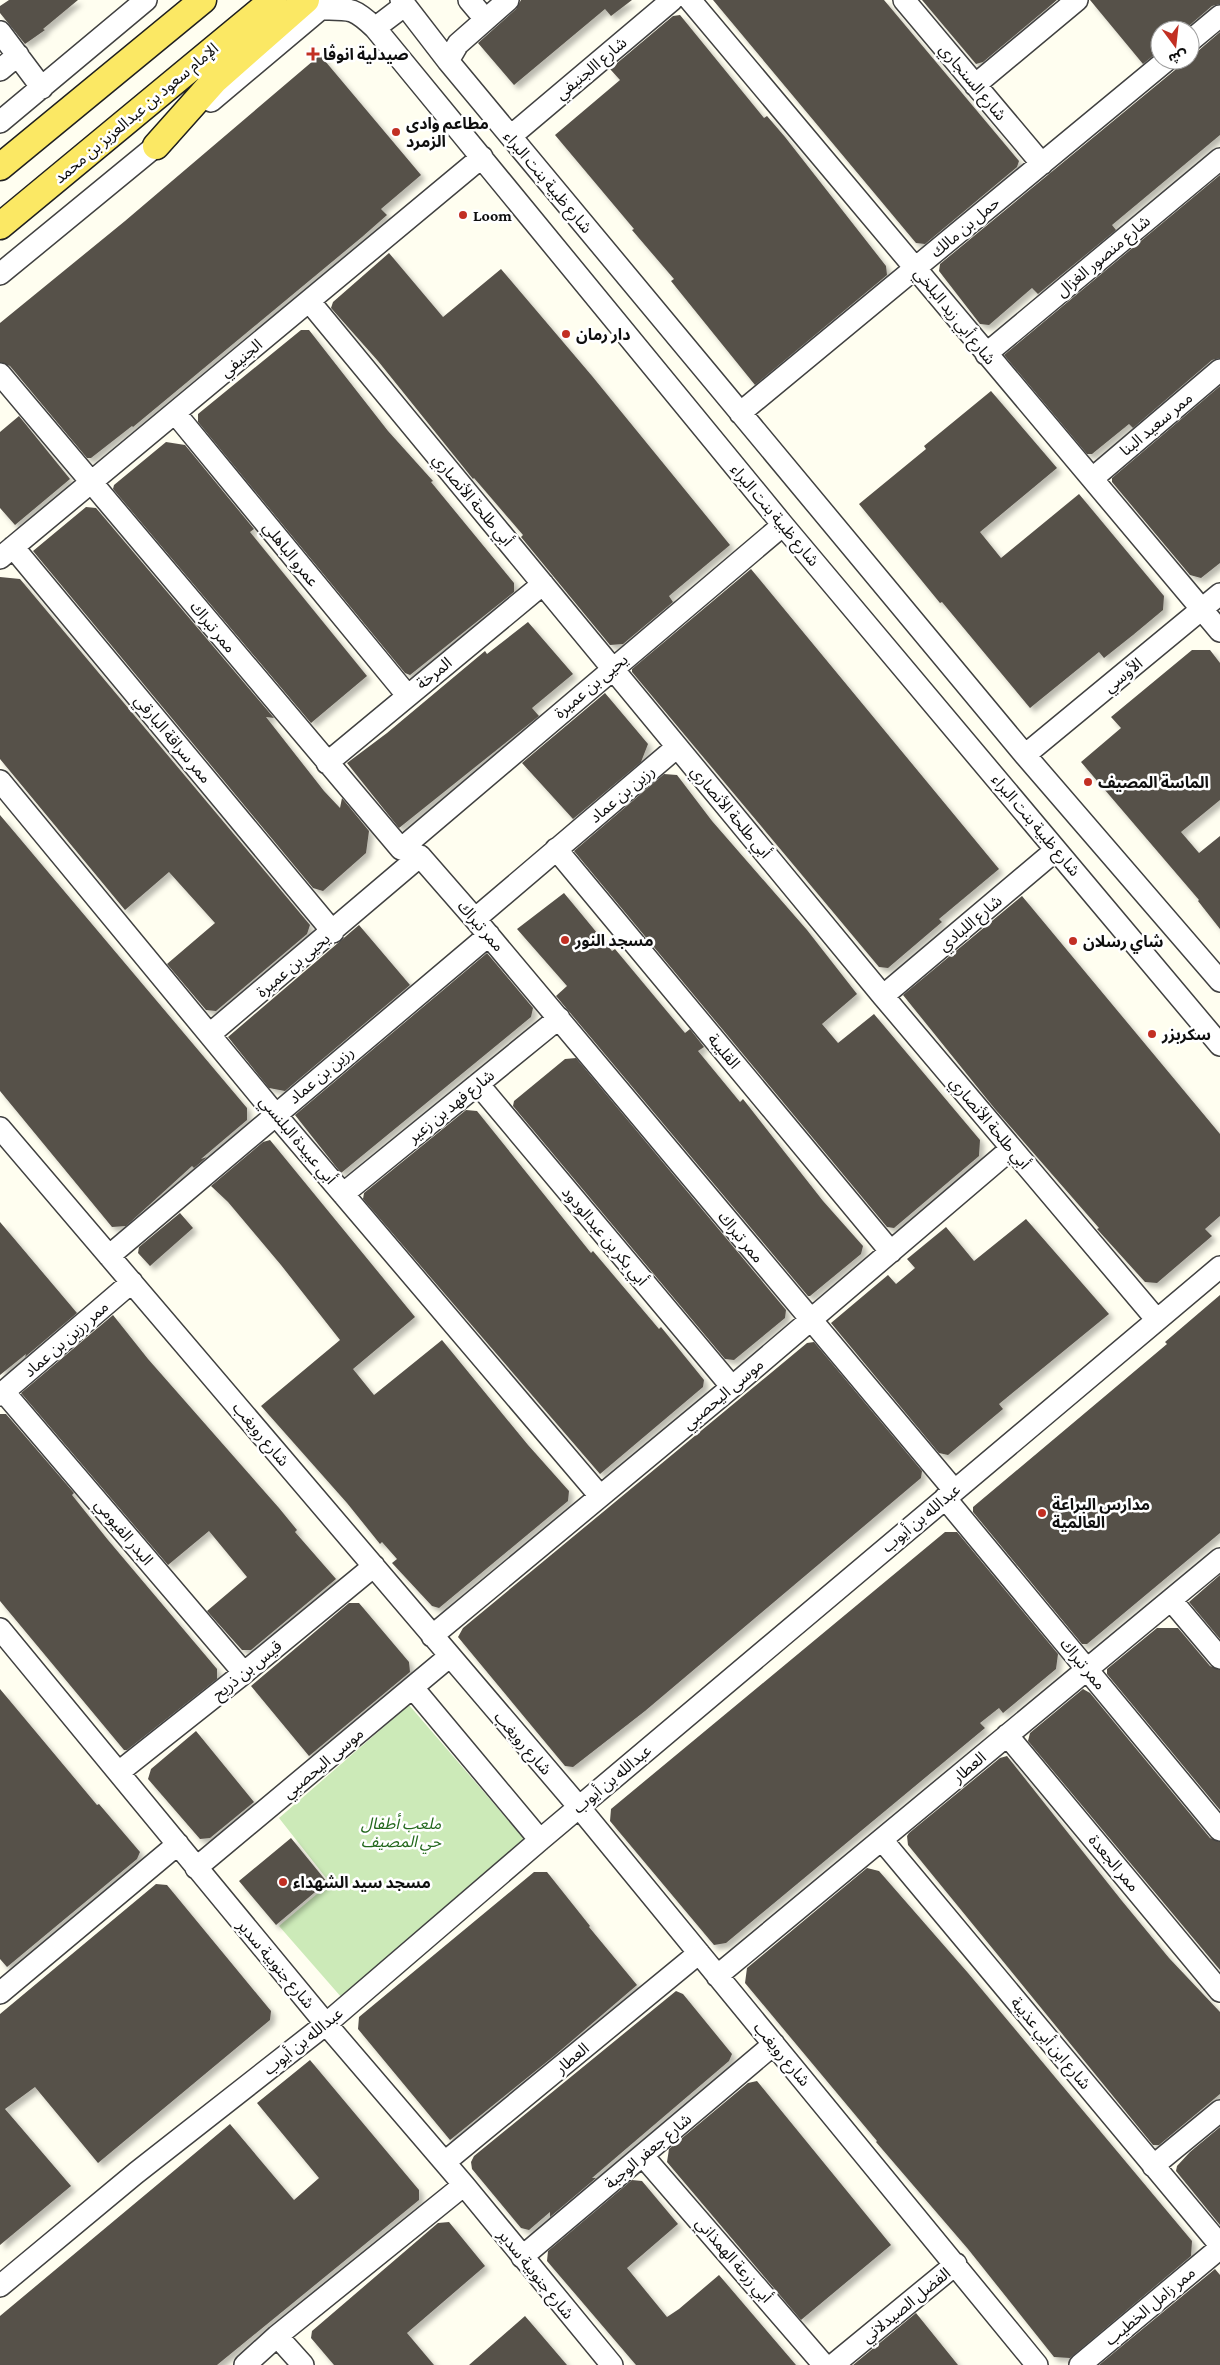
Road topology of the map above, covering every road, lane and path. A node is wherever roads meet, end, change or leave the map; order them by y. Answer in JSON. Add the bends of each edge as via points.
{"nodes":[{"id":1,"x":146,"y":0,"type":"edge"},
{"id":2,"x":203,"y":0,"type":"edge"},
{"id":3,"x":272,"y":0,"type":"edge"},
{"id":4,"x":469,"y":0,"type":"edge"},
{"id":5,"x":508,"y":0,"type":"edge"},
{"id":6,"x":672,"y":0,"type":"edge"},
{"id":7,"x":690,"y":0,"type":"edge"},
{"id":8,"x":904,"y":0,"type":"edge"},
{"id":9,"x":1077,"y":0,"type":"edge"},
{"id":10,"x":319,"y":3,"type":"edge"},
{"id":11,"x":403,"y":3,"type":"edge"},
{"id":12,"x":1220,"y":16,"type":"edge"},
{"id":13,"x":485,"y":19,"type":"junction"},
{"id":14,"x":375,"y":28,"type":"junction"},
{"id":15,"x":0,"y":32,"type":"edge"},
{"id":16,"x":1200,"y":33,"type":"edge"},
{"id":17,"x":18,"y":55,"type":"junction"},
{"id":18,"x":448,"y":61,"type":"junction"},
{"id":19,"x":0,"y":70,"type":"edge"},
{"id":20,"x":1155,"y":70,"type":"edge"},
{"id":21,"x":975,"y":85,"type":"junction"},
{"id":22,"x":42,"y":88,"type":"junction"},
{"id":23,"x":0,"y":122,"type":"edge"},
{"id":24,"x":511,"y":136,"type":"junction"},
{"id":25,"x":156,"y":146,"type":"joint"},
{"id":26,"x":482,"y":157,"type":"junction"},
{"id":27,"x":1220,"y":159,"type":"edge"},
{"id":28,"x":1042,"y":164,"type":"junction"},
{"id":29,"x":0,"y":167,"type":"edge"},
{"id":30,"x":0,"y":226,"type":"edge"},
{"id":31,"x":916,"y":268,"type":"junction"},
{"id":32,"x":0,"y":274,"type":"edge"},
{"id":33,"x":309,"y":301,"type":"junction"},
{"id":34,"x":986,"y":354,"type":"junction"},
{"id":35,"x":1220,"y":370,"type":"edge"},
{"id":36,"x":0,"y":374,"type":"edge"},
{"id":37,"x":174,"y":413,"type":"junction"},
{"id":38,"x":740,"y":413,"type":"junction"},
{"id":39,"x":1093,"y":478,"type":"junction"},
{"id":40,"x":91,"y":481,"type":"junction"},
{"id":41,"x":783,"y":525,"type":"junction"},
{"id":42,"x":7,"y":552,"type":"edge"},
{"id":43,"x":543,"y":584,"type":"junction"},
{"id":44,"x":1220,"y":594,"type":"edge"},
{"id":45,"x":1202,"y":610,"type":"junction"},
{"id":46,"x":1220,"y":631,"type":"edge"},
{"id":47,"x":612,"y":668,"type":"junction"},
{"id":48,"x":407,"y":695,"type":"junction"},
{"id":49,"x":677,"y":747,"type":"junction"},
{"id":50,"x":1025,"y":755,"type":"junction"},
{"id":51,"x":327,"y":763,"type":"junction"},
{"id":52,"x":0,"y":781,"type":"edge"},
{"id":53,"x":556,"y":849,"type":"junction"},
{"id":54,"x":1056,"y":850,"type":"junction"},
{"id":55,"x":410,"y":852,"type":"junction"},
{"id":56,"x":476,"y":918,"type":"junction"},
{"id":57,"x":333,"y":932,"type":"junction"},
{"id":58,"x":489,"y":935,"type":"junction"},
{"id":59,"x":1220,"y":981,"type":"edge"},
{"id":60,"x":883,"y":996,"type":"junction"},
{"id":61,"x":559,"y":1018,"type":"junction"},
{"id":62,"x":210,"y":1034,"type":"junction"},
{"id":63,"x":1220,"y":1045,"type":"edge"},
{"id":64,"x":478,"y":1084,"type":"junction"},
{"id":65,"x":275,"y":1114,"type":"junction"},
{"id":66,"x":0,"y":1128,"type":"edge"},
{"id":67,"x":1011,"y":1149,"type":"junction"},
{"id":68,"x":343,"y":1194,"type":"junction"},
{"id":69,"x":892,"y":1252,"type":"junction"},
{"id":70,"x":108,"y":1256,"type":"junction"},
{"id":71,"x":1220,"y":1266,"type":"edge"},
{"id":72,"x":132,"y":1282,"type":"junction"},
{"id":73,"x":810,"y":1320,"type":"junction"},
{"id":74,"x":1157,"y":1320,"type":"junction"},
{"id":75,"x":732,"y":1387,"type":"junction"},
{"id":76,"x":2,"y":1394,"type":"edge"},
{"id":77,"x":949,"y":1494,"type":"junction"},
{"id":78,"x":600,"y":1496,"type":"junction"},
{"id":79,"x":1220,"y":1558,"type":"edge"},
{"id":80,"x":374,"y":1566,"type":"junction"},
{"id":81,"x":1171,"y":1600,"type":"junction"},
{"id":82,"x":0,"y":1630,"type":"edge"},
{"id":83,"x":432,"y":1636,"type":"junction"},
{"id":84,"x":450,"y":1656,"type":"junction"},
{"id":85,"x":1220,"y":1658,"type":"edge"},
{"id":86,"x":1087,"y":1668,"type":"junction"},
{"id":87,"x":244,"y":1673,"type":"junction"},
{"id":88,"x":413,"y":1688,"type":"junction"},
{"id":89,"x":1007,"y":1735,"type":"junction"},
{"id":90,"x":119,"y":1772,"type":"junction"},
{"id":91,"x":579,"y":1807,"type":"junction"},
{"id":92,"x":1220,"y":1830,"type":"edge"},
{"id":93,"x":540,"y":1840,"type":"junction"},
{"id":94,"x":882,"y":1840,"type":"junction"},
{"id":95,"x":178,"y":1844,"type":"junction"},
{"id":96,"x":196,"y":1868,"type":"junction"},
{"id":97,"x":699,"y":1953,"type":"junction"},
{"id":98,"x":717,"y":1976,"type":"junction"},
{"id":99,"x":2,"y":1988,"type":"edge"},
{"id":100,"x":1220,"y":1991,"type":"edge"},
{"id":101,"x":326,"y":2024,"type":"junction"},
{"id":102,"x":774,"y":2044,"type":"junction"},
{"id":103,"x":1220,"y":2111,"type":"edge"},
{"id":104,"x":643,"y":2156,"type":"junction"},
{"id":105,"x":445,"y":2162,"type":"junction"},
{"id":106,"x":1154,"y":2166,"type":"junction"},
{"id":107,"x":464,"y":2185,"type":"junction"},
{"id":108,"x":1220,"y":2246,"type":"edge"},
{"id":109,"x":522,"y":2257,"type":"junction"},
{"id":110,"x":956,"y":2264,"type":"junction"},
{"id":111,"x":0,"y":2286,"type":"edge"},
{"id":112,"x":277,"y":2336,"type":"junction"},
{"id":113,"x":245,"y":2365,"type":"edge"},
{"id":114,"x":303,"y":2365,"type":"edge"},
{"id":115,"x":612,"y":2365,"type":"edge"},
{"id":116,"x":824,"y":2365,"type":"edge"},
{"id":117,"x":833,"y":2365,"type":"edge"},
{"id":118,"x":1037,"y":2365,"type":"edge"},
{"id":119,"x":1080,"y":2365,"type":"edge"}],
"edges":[{"from":1,"to":22,"type":"street"},
{"from":2,"to":29,"type":"main road"},
{"from":3,"to":30,"type":"main road","name":"الإمام سعود بن عبدالعزيز بن محمد"},
{"from":4,"to":13,"type":"street"},
{"from":5,"to":13,"type":"street"},
{"from":6,"to":24,"type":"street","name":"شارع االجنيفي"},
{"from":7,"to":31,"type":"street","name":"شارع أبي زيد البلخي"},
{"from":8,"to":21,"type":"street","name":"شارع السنجاري"},
{"from":9,"to":21,"type":"street"},
{"from":10,"to":14,"type":"street","name":"شارع ظبية بنت البراء","via":[[361,14]]},
{"from":10,"to":25,"type":"main road","via":[[214,81]]},
{"from":11,"to":14,"type":"street"},
{"from":11,"to":18,"type":"street","name":"شارع ظبية بنت البراء"},
{"from":12,"to":16,"type":"street"},
{"from":13,"to":18,"type":"street","via":[[458,44]]},
{"from":14,"to":26,"type":"street","name":"شارع ظبية بنت البراء"},
{"from":15,"to":17,"type":"street"},
{"from":17,"to":19,"type":"street"},
{"from":17,"to":22,"type":"street"},
{"from":18,"to":24,"type":"street","name":"شارع ظبية بنت البراء"},
{"from":20,"to":28,"type":"street","name":"حمل بن مالك"},
{"from":21,"to":28,"type":"street","name":"شارع السنجاري"},
{"from":22,"to":23,"type":"street"},
{"from":24,"to":38,"type":"street","name":"شارع ظبية بنت البراء"},
{"from":25,"to":32,"type":"street"},
{"from":26,"to":33,"type":"street","name":"الجنيفي"},
{"from":26,"to":41,"type":"street","name":"شارع ظبية بنت البراء"},
{"from":27,"to":34,"type":"street","name":"شارع منصور الغزال"},
{"from":28,"to":31,"type":"street","name":"حمل بن مالك"},
{"from":31,"to":34,"type":"street","name":"شارع أبي زيد البلخي"},
{"from":31,"to":38,"type":"street","name":"حمل بن مالك"},
{"from":33,"to":37,"type":"street","name":"الجنيفي"},
{"from":33,"to":43,"type":"street","name":"أبي طلحة الأنصاري"},
{"from":34,"to":39,"type":"street","name":"شارع أبي زيد البلخي"},
{"from":35,"to":39,"type":"street","name":"ممر سعيد البنا"},
{"from":36,"to":40,"type":"street","name":"ممر تبراك"},
{"from":37,"to":40,"type":"street","name":"الجنيفي"},
{"from":37,"to":48,"type":"street","name":"عمرو الباهلي"},
{"from":38,"to":50,"type":"street","name":"شارع ظبية بنت البراء"},
{"from":39,"to":45,"type":"street","name":"شارع أبي زيد البلخي"},
{"from":40,"to":42,"type":"street","name":"الجنيفي"},
{"from":40,"to":51,"type":"street","name":"ممر تبراك"},
{"from":41,"to":47,"type":"street","name":"يحيى بن عميرة"},
{"from":41,"to":54,"type":"street","name":"شارع ظبية بنت البراء"},
{"from":42,"to":57,"type":"street","name":"ممر سراقة البارقي"},
{"from":43,"to":47,"type":"street","name":"أبي طلحة الأنصاري"},
{"from":43,"to":48,"type":"street","name":"المرخة"},
{"from":44,"to":45,"type":"street","name":"الأوسي"},
{"from":45,"to":46,"type":"street","name":"شارع أبي زيد البلخي"},
{"from":45,"to":50,"type":"street","name":"الأوسي"},
{"from":47,"to":49,"type":"street","name":"أبي طلحة الأنصاري"},
{"from":47,"to":55,"type":"street","name":"يحيى بن عميرة"},
{"from":48,"to":51,"type":"street","name":"المرخة"},
{"from":49,"to":53,"type":"street","name":"رزين بن عماد"},
{"from":49,"to":60,"type":"street","name":"أبي طلحة الأنصاري"},
{"from":50,"to":59,"type":"street","name":"شارع ظبية بنت البراء"},
{"from":51,"to":55,"type":"street","name":"ممر تبراك"},
{"from":52,"to":62,"type":"street","name":"أبي عبيدة البلنسي"},
{"from":53,"to":56,"type":"street","name":"رزين بن عماد"},
{"from":53,"to":69,"type":"street","name":"القليبة"},
{"from":54,"to":60,"type":"street","name":"شارع اللبادي"},
{"from":54,"to":63,"type":"street","name":"شارع ظبية بنت البراء"},
{"from":55,"to":56,"type":"street","name":"ممر تبراك"},
{"from":55,"to":57,"type":"street","name":"يحيى بن عميرة"},
{"from":56,"to":58,"type":"street","name":"ممر تبراك"},
{"from":57,"to":62,"type":"street","name":"يحيى بن عميرة"},
{"from":58,"to":61,"type":"street","name":"ممر تبراك"},
{"from":58,"to":65,"type":"street","name":"رزين بن عماد"},
{"from":60,"to":67,"type":"street","name":"أبي طلحة الأنصاري"},
{"from":61,"to":64,"type":"street","name":"شارع فهد بن زعير"},
{"from":61,"to":73,"type":"street","name":"ممر تبراك"},
{"from":62,"to":65,"type":"street","name":"أبي عبيدة البلنسي"},
{"from":64,"to":68,"type":"street","name":"شارع فهد بن زعير"},
{"from":64,"to":75,"type":"street","name":"أبي بكر بن عبدالودود"},
{"from":65,"to":68,"type":"street","name":"أبي عبيدة البلنسي"},
{"from":65,"to":70,"type":"street","name":"رزين بن عماد"},
{"from":66,"to":70,"type":"street","name":"شارع رويغب"},
{"from":67,"to":69,"type":"street","name":"موسى اليحصبي"},
{"from":67,"to":74,"type":"street","name":"أبي طلحة الأنصاري"},
{"from":68,"to":78,"type":"street","name":"أبي عبيدة البلنسي"},
{"from":69,"to":73,"type":"street","name":"موسى اليحصبي"},
{"from":70,"to":72,"type":"street","name":"شارع رويغب"},
{"from":71,"to":74,"type":"street","name":"عبدالله بن أيوب"},
{"from":72,"to":76,"type":"street","name":"ممر رزين بن عماد"},
{"from":72,"to":80,"type":"street","name":"شارع رويغب"},
{"from":73,"to":75,"type":"street","name":"موسى اليحصبي"},
{"from":73,"to":77,"type":"street","name":"ممر تبراك"},
{"from":74,"to":77,"type":"street","name":"عبدالله بن أيوب"},
{"from":75,"to":78,"type":"street","name":"موسى اليحصبي"},
{"from":76,"to":87,"type":"street","name":"البدر الفيومي"},
{"from":77,"to":86,"type":"street","name":"ممر تبراك"},
{"from":77,"to":91,"type":"street","name":"عبدالله بن أيوب"},
{"from":78,"to":83,"type":"street","name":"موسى اليحصبي"},
{"from":79,"to":81,"type":"street","name":"العطار"},
{"from":80,"to":83,"type":"street","name":"شارع رويغب"},
{"from":80,"to":87,"type":"street","name":"قيس بن ذريح"},
{"from":81,"to":85,"type":"street"},
{"from":81,"to":86,"type":"street","name":"العطار"},
{"from":82,"to":90,"type":"street","name":"شارع جنوبية سدير"},
{"from":83,"to":84,"type":"street","name":"شارع رويغب"},
{"from":84,"to":88,"type":"street","name":"موسى اليحصبي"},
{"from":84,"to":91,"type":"street","name":"شارع رويغب"},
{"from":86,"to":89,"type":"street","name":"العطار"},
{"from":86,"to":92,"type":"street","name":"ممر تبراك"},
{"from":87,"to":90,"type":"street","name":"قيس بن ذريح"},
{"from":88,"to":93,"type":"street"},
{"from":88,"to":96,"type":"street","name":"موسى اليحصبي"},
{"from":89,"to":94,"type":"street","name":"العطار"},
{"from":89,"to":100,"type":"street","name":"ممر الجعدة"},
{"from":90,"to":95,"type":"street","name":"شارع جنوبية سدير"},
{"from":91,"to":93,"type":"street","name":"عبدالله بن أيوب"},
{"from":91,"to":97,"type":"street","name":"شارع رويغب"},
{"from":93,"to":101,"type":"street","name":"عبدالله بن أيوب"},
{"from":94,"to":98,"type":"street","name":"العطار"},
{"from":94,"to":106,"type":"street","name":"شارع ابن أبي عذيبة"},
{"from":95,"to":96,"type":"street","name":"شارع جنوبية سدير"},
{"from":95,"to":99,"type":"street"},
{"from":96,"to":101,"type":"street","name":"شارع جنوبية سدير"},
{"from":97,"to":98,"type":"street","name":"شارع رويغب"},
{"from":97,"to":105,"type":"street","name":"العطار"},
{"from":98,"to":102,"type":"street","name":"شارع رويغب"},
{"from":101,"to":105,"type":"street","name":"شارع جنوبية سدير"},
{"from":101,"to":111,"type":"street","name":"عبدالله بن أيوب","via":[[136,2173]]},
{"from":102,"to":104,"type":"street","name":"شارع جعفر الوجبة"},
{"from":102,"to":110,"type":"street","name":"شارع رويغب"},
{"from":103,"to":106,"type":"street"},
{"from":104,"to":109,"type":"street","name":"شارع جعفر الوجبة"},
{"from":104,"to":116,"type":"street","name":"أبي زرعة الهمذاني"},
{"from":105,"to":107,"type":"street","name":"شارع جنوبية سدير"},
{"from":106,"to":108,"type":"street","name":"شارع ابن أبي عذيبة"},
{"from":107,"to":109,"type":"street","name":"شارع جنوبية سدير"},
{"from":107,"to":112,"type":"street"},
{"from":108,"to":119,"type":"street","name":"ممر زامل الخطيب"},
{"from":109,"to":115,"type":"street","name":"شارع جنوبية سدير"},
{"from":110,"to":117,"type":"street","name":"الفضل الصيدلاني"},
{"from":110,"to":118,"type":"street","name":"شارع رويغب"},
{"from":112,"to":113,"type":"street"},
{"from":112,"to":114,"type":"street"}]}
